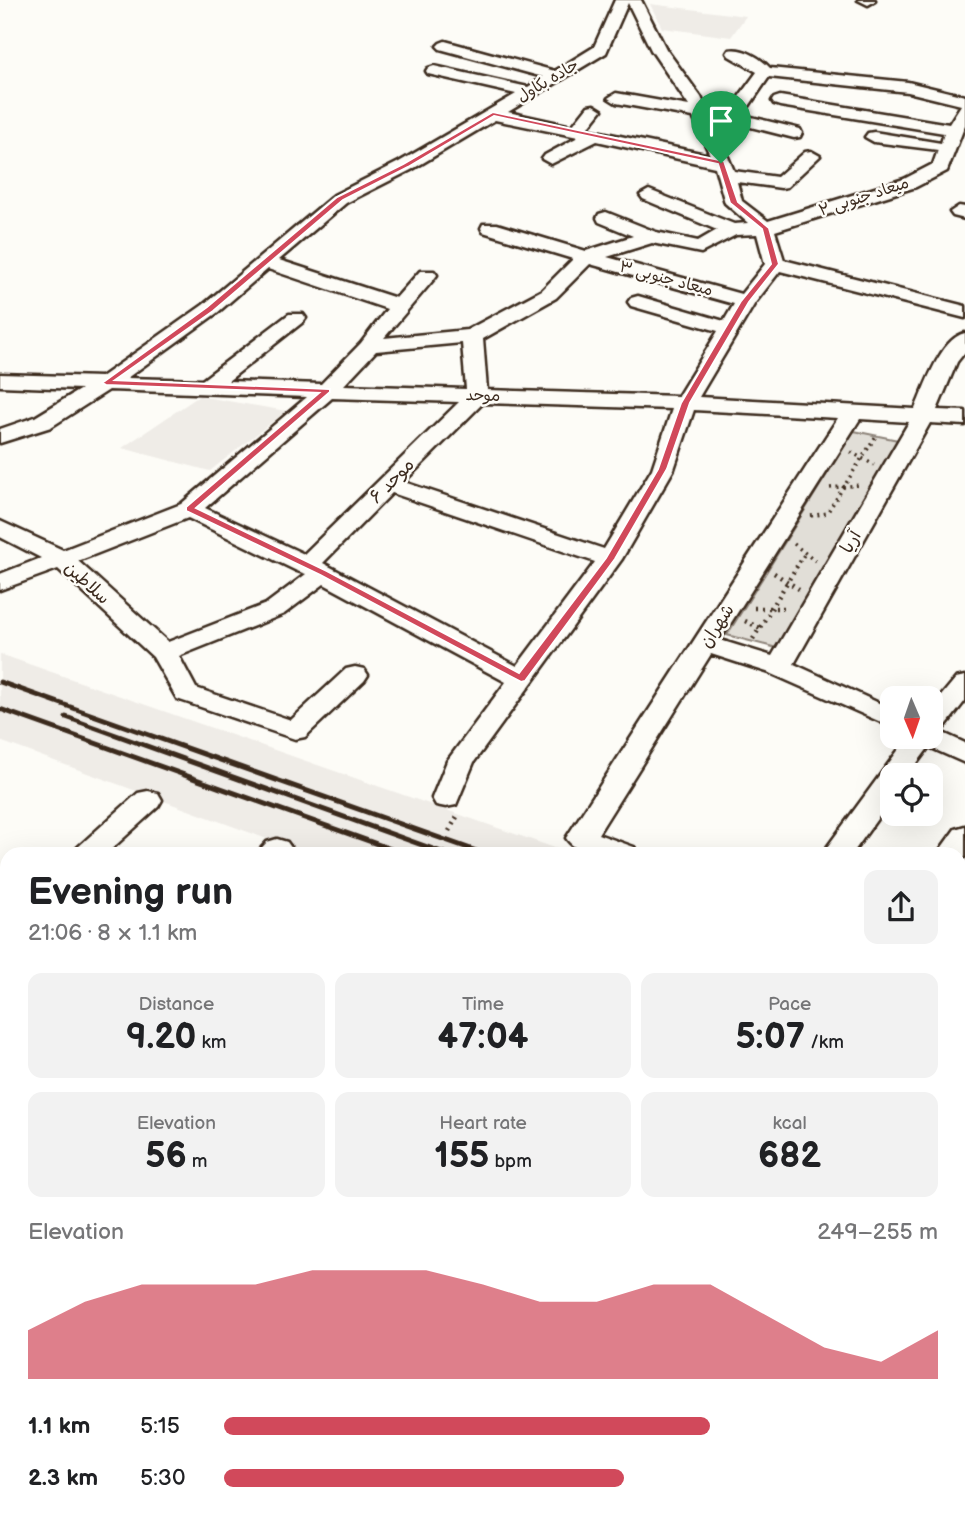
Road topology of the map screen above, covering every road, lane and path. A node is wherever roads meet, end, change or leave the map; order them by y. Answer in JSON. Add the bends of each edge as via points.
{"nodes":[{"id":1,"x":622,"y":0,"type":"edge"},
{"id":2,"x":634,"y":0,"type":"edge"},
{"id":3,"x":445,"y":46,"type":"dead end"},
{"id":4,"x":735,"y":53,"type":"dead end"},
{"id":5,"x":434,"y":71,"type":"dead end"},
{"id":6,"x":765,"y":72,"type":"junction"},
{"id":7,"x":557,"y":76,"type":"junction"},
{"id":8,"x":530,"y":92,"type":"junction"},
{"id":9,"x":616,"y":98,"type":"dead end"},
{"id":10,"x":965,"y":101,"type":"edge"},
{"id":11,"x":780,"y":102,"type":"dead end"},
{"id":12,"x":965,"y":108,"type":"edge"},
{"id":13,"x":594,"y":110,"type":"dead end"},
{"id":14,"x":493,"y":114,"type":"junction"},
{"id":15,"x":733,"y":117,"type":"junction"},
{"id":16,"x":705,"y":121,"type":"junction"},
{"id":17,"x":954,"y":130,"type":"junction"},
{"id":18,"x":576,"y":132,"type":"junction"},
{"id":19,"x":794,"y":133,"type":"dead end"},
{"id":20,"x":594,"y":136,"type":"junction"},
{"id":21,"x":874,"y":137,"type":"dead end"},
{"id":22,"x":947,"y":148,"type":"junction"},
{"id":23,"x":811,"y":156,"type":"dead end"},
{"id":24,"x":551,"y":159,"type":"dead end"},
{"id":25,"x":724,"y":169,"type":"junction"},
{"id":26,"x":649,"y":195,"type":"dead end"},
{"id":27,"x":606,"y":218,"type":"dead end"},
{"id":28,"x":490,"y":228,"type":"dead end"},
{"id":29,"x":765,"y":228,"type":"junction"},
{"id":30,"x":732,"y":230,"type":"junction"},
{"id":31,"x":650,"y":237,"type":"junction"},
{"id":32,"x":586,"y":257,"type":"junction"},
{"id":33,"x":265,"y":262,"type":"junction"},
{"id":34,"x":775,"y":264,"type":"junction"},
{"id":35,"x":428,"y":275,"type":"dead end"},
{"id":36,"x":746,"y":301,"type":"junction"},
{"id":37,"x":638,"y":302,"type":"dead end"},
{"id":38,"x":399,"y":306,"type":"junction"},
{"id":39,"x":965,"y":312,"type":"edge"},
{"id":40,"x":296,"y":318,"type":"dead end"},
{"id":41,"x":728,"y":328,"type":"junction"},
{"id":42,"x":472,"y":337,"type":"junction"},
{"id":43,"x":965,"y":338,"type":"edge"},
{"id":44,"x":370,"y":345,"type":"junction"},
{"id":45,"x":0,"y":380,"type":"edge"},
{"id":46,"x":106,"y":383,"type":"junction"},
{"id":47,"x":208,"y":386,"type":"junction"},
{"id":48,"x":327,"y":391,"type":"junction"},
{"id":49,"x":477,"y":396,"type":"junction"},
{"id":50,"x":685,"y":403,"type":"junction"},
{"id":51,"x":853,"y":412,"type":"junction"},
{"id":52,"x":923,"y":416,"type":"junction"},
{"id":53,"x":965,"y":418,"type":"edge"},
{"id":54,"x":0,"y":436,"type":"edge"},
{"id":55,"x":876,"y":436,"type":"dead end"},
{"id":56,"x":834,"y":443,"type":"junction"},
{"id":57,"x":862,"y":459,"type":"junction"},
{"id":58,"x":887,"y":478,"type":"junction"},
{"id":59,"x":388,"y":484,"type":"junction"},
{"id":60,"x":845,"y":486,"type":"junction"},
{"id":61,"x":803,"y":492,"type":"junction"},
{"id":62,"x":189,"y":509,"type":"junction"},
{"id":63,"x":781,"y":526,"type":"junction"},
{"id":64,"x":0,"y":528,"type":"edge"},
{"id":65,"x":805,"y":553,"type":"junction"},
{"id":66,"x":60,"y":558,"type":"junction"},
{"id":67,"x":610,"y":559,"type":"junction"},
{"id":68,"x":757,"y":562,"type":"junction"},
{"id":69,"x":315,"y":569,"type":"junction"},
{"id":70,"x":832,"y":574,"type":"junction"},
{"id":71,"x":788,"y":582,"type":"junction"},
{"id":72,"x":0,"y":583,"type":"edge"},
{"id":73,"x":815,"y":605,"type":"junction"},
{"id":74,"x":729,"y":607,"type":"junction"},
{"id":75,"x":771,"y":608,"type":"junction"},
{"id":76,"x":705,"y":644,"type":"junction"},
{"id":77,"x":164,"y":653,"type":"junction"},
{"id":78,"x":744,"y":656,"type":"junction"},
{"id":79,"x":779,"y":667,"type":"junction"},
{"id":80,"x":355,"y":675,"type":"dead end"},
{"id":81,"x":521,"y":678,"type":"junction"},
{"id":82,"x":965,"y":684,"type":"edge"},
{"id":83,"x":943,"y":711,"type":"edge"},
{"id":84,"x":880,"y":713,"type":"edge"},
{"id":85,"x":943,"y":743,"type":"edge"},
{"id":86,"x":965,"y":754,"type":"edge"},
{"id":87,"x":880,"y":795,"type":"edge"},
{"id":88,"x":446,"y":798,"type":"dead end"},
{"id":89,"x":148,"y":800,"type":"dead end"},
{"id":90,"x":96,"y":847,"type":"edge"},
{"id":91,"x":605,"y":847,"type":"edge"},
{"id":92,"x":842,"y":847,"type":"edge"}],
"edges":[{"from":1,"to":7,"type":"street","name":"جاده بکاول","via":[[601,50]]},
{"from":2,"to":16,"type":"street","via":[[659,50],[694,97]]},
{"from":3,"to":7,"type":"street"},
{"from":4,"to":6,"type":"street"},
{"from":5,"to":8,"type":"street"},
{"from":6,"to":10,"type":"street","via":[[908,87]]},
{"from":6,"to":15,"type":"street"},
{"from":7,"to":8,"type":"street","name":"جاده بکاول"},
{"from":8,"to":14,"type":"street","name":"جاده بکاول"},
{"from":9,"to":16,"type":"street"},
{"from":11,"to":17,"type":"street"},
{"from":12,"to":17,"type":"street","name":"میعاد جنوبی ۲"},
{"from":13,"to":18,"type":"street"},
{"from":14,"to":18,"type":"street"},
{"from":14,"to":33,"type":"street","name":"جاده بکاول","via":[[340,198]]},
{"from":15,"to":16,"type":"street"},
{"from":15,"to":19,"type":"street"},
{"from":16,"to":25,"type":"street"},
{"from":17,"to":22,"type":"street","name":"میعاد جنوبی ۲"},
{"from":18,"to":20,"type":"street"},
{"from":20,"to":24,"type":"street"},
{"from":20,"to":25,"type":"street"},
{"from":21,"to":22,"type":"street"},
{"from":22,"to":29,"type":"street","name":"میعاد جنوبی ۲","via":[[941,167],[910,183]]},
{"from":23,"to":25,"type":"street","via":[[781,183]]},
{"from":25,"to":29,"type":"street","via":[[734,203]]},
{"from":26,"to":30,"type":"street"},
{"from":27,"to":31,"type":"street"},
{"from":28,"to":32,"type":"street","name":"میعاد جنوبی ۳"},
{"from":29,"to":30,"type":"street","name":"میعاد جنوبی ۲"},
{"from":29,"to":34,"type":"street"},
{"from":30,"to":31,"type":"street","via":[[701,247]]},
{"from":31,"to":32,"type":"street"},
{"from":32,"to":36,"type":"street","name":"میعاد جنوبی ۳"},
{"from":32,"to":42,"type":"street","via":[[549,294]]},
{"from":33,"to":38,"type":"street"},
{"from":33,"to":46,"type":"street","name":"جاده بکاول","via":[[210,309]]},
{"from":34,"to":36,"type":"street"},
{"from":34,"to":39,"type":"street"},
{"from":35,"to":38,"type":"street"},
{"from":36,"to":41,"type":"street"},
{"from":37,"to":41,"type":"street"},
{"from":38,"to":44,"type":"street"},
{"from":40,"to":47,"type":"street"},
{"from":41,"to":50,"type":"street"},
{"from":42,"to":44,"type":"street"},
{"from":42,"to":49,"type":"street"},
{"from":43,"to":52,"type":"street","name":"آریا","via":[[947,360]]},
{"from":44,"to":48,"type":"street"},
{"from":45,"to":46,"type":"street","name":"موحد"},
{"from":46,"to":47,"type":"street","name":"موحد"},
{"from":46,"to":54,"type":"street","name":"جاده بکاول","via":[[43,422]]},
{"from":47,"to":48,"type":"street","name":"موحد"},
{"from":48,"to":49,"type":"street","name":"موحد"},
{"from":48,"to":62,"type":"street"},
{"from":49,"to":50,"type":"street","name":"موحد"},
{"from":49,"to":59,"type":"street","name":"موحد ۶"},
{"from":50,"to":51,"type":"street","name":"موحد"},
{"from":50,"to":67,"type":"street","via":[[663,469]]},
{"from":51,"to":52,"type":"street","name":"موحد"},
{"from":51,"to":56,"type":"street","name":"شهران"},
{"from":52,"to":53,"type":"street","name":"موحد"},
{"from":52,"to":58,"type":"street","name":"آریا"},
{"from":55,"to":57,"type":"path"},
{"from":56,"to":57,"type":"path"},
{"from":56,"to":61,"type":"street","name":"شهران"},
{"from":57,"to":58,"type":"path"},
{"from":57,"to":60,"type":"path"},
{"from":58,"to":60,"type":"path"},
{"from":58,"to":70,"type":"street","name":"آریا"},
{"from":59,"to":67,"type":"street"},
{"from":59,"to":69,"type":"street","name":"موحد ۶"},
{"from":60,"to":61,"type":"path"},
{"from":60,"to":63,"type":"path","via":[[827,513]]},
{"from":61,"to":63,"type":"street","name":"شهران"},
{"from":62,"to":66,"type":"street"},
{"from":62,"to":69,"type":"street"},
{"from":63,"to":65,"type":"path"},
{"from":63,"to":68,"type":"street","name":"شهران"},
{"from":64,"to":66,"type":"street","name":"سلاطین"},
{"from":65,"to":70,"type":"path"},
{"from":65,"to":71,"type":"path"},
{"from":66,"to":72,"type":"street"},
{"from":66,"to":77,"type":"street","name":"سلاطین"},
{"from":67,"to":81,"type":"street"},
{"from":68,"to":71,"type":"path"},
{"from":68,"to":74,"type":"street","name":"شهران"},
{"from":69,"to":77,"type":"street","name":"موحد ۶","via":[[275,609]]},
{"from":69,"to":81,"type":"street"},
{"from":70,"to":73,"type":"street","name":"آریا"},
{"from":71,"to":73,"type":"path"},
{"from":71,"to":75,"type":"path"},
{"from":73,"to":75,"type":"path"},
{"from":73,"to":79,"type":"street","name":"آریا"},
{"from":74,"to":75,"type":"path"},
{"from":74,"to":76,"type":"street","name":"شهران"},
{"from":75,"to":78,"type":"path"},
{"from":76,"to":78,"type":"street"},
{"from":76,"to":91,"type":"street","name":"شهران","via":[[581,838]]},
{"from":77,"to":80,"type":"street","name":"سلاطین","via":[[186,693],[295,731]]},
{"from":78,"to":79,"type":"street"},
{"from":79,"to":84,"type":"street"},
{"from":81,"to":88,"type":"street","via":[[461,761]]},
{"from":82,"to":83,"type":"street"},
{"from":85,"to":86,"type":"street"},
{"from":87,"to":92,"type":"street"},
{"from":89,"to":90,"type":"street"}]}
